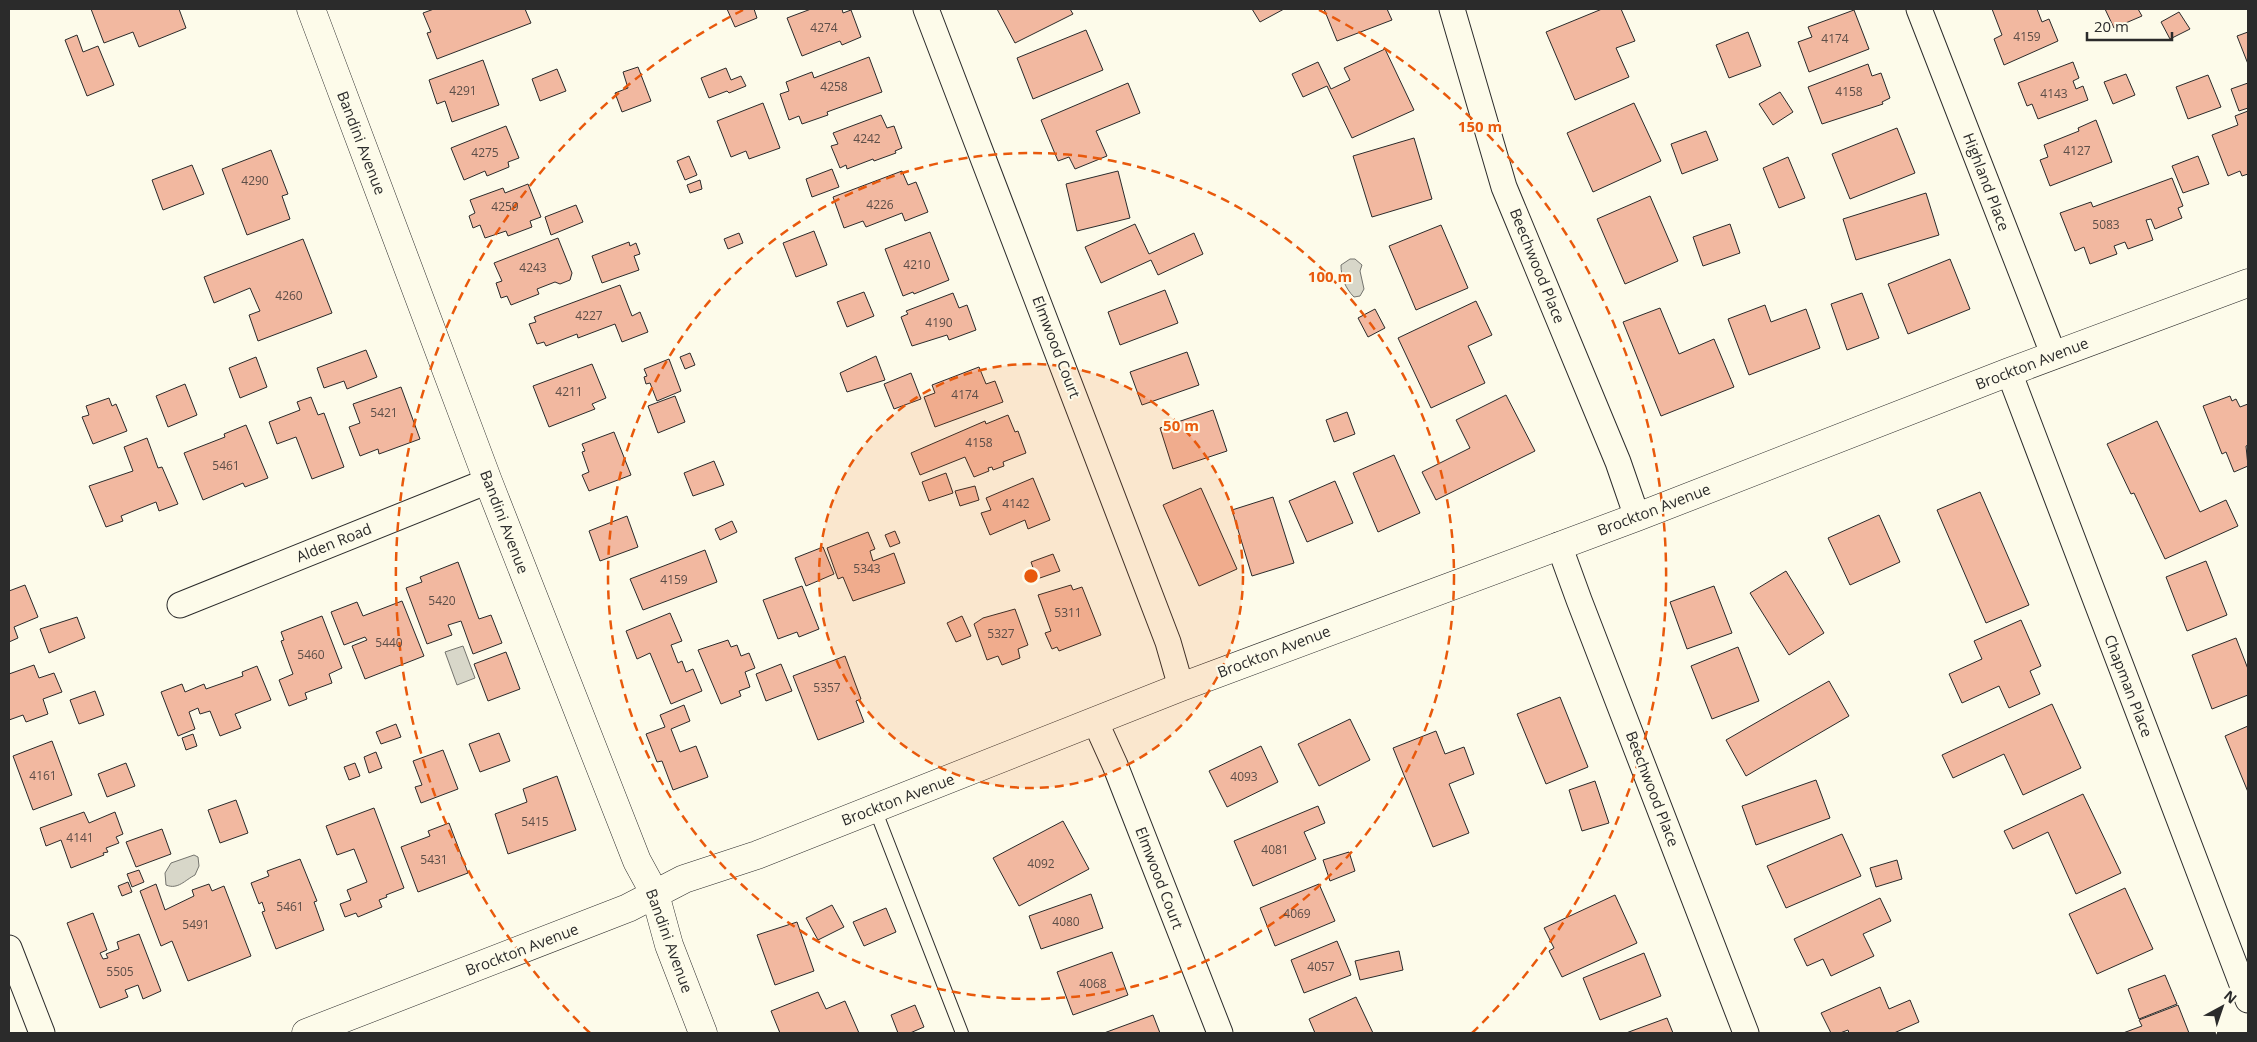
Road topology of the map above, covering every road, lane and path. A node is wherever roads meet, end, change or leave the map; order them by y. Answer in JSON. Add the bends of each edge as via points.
{"nodes":[{"id":1,"x":311,"y":9,"type":"edge"},
{"id":2,"x":926,"y":9,"type":"edge"},
{"id":3,"x":1452,"y":9,"type":"edge"},
{"id":4,"x":1920,"y":9,"type":"edge"},
{"id":5,"x":2248,"y":283,"type":"edge"},
{"id":6,"x":2054,"y":356,"type":"junction"},
{"id":7,"x":2009,"y":372,"type":"junction"},
{"id":8,"x":488,"y":481,"type":"junction"},
{"id":9,"x":1637,"y":517,"type":"junction"},
{"id":10,"x":1560,"y":545,"type":"junction"},
{"id":11,"x":180,"y":605,"type":"dead end"},
{"id":12,"x":1181,"y":687,"type":"junction"},
{"id":13,"x":1096,"y":723,"type":"junction"},
{"id":14,"x":875,"y":809,"type":"junction"},
{"id":15,"x":655,"y":894,"type":"junction"},
{"id":16,"x":9,"y":948,"type":"edge"},
{"id":17,"x":2248,"y":1000,"type":"edge"},
{"id":18,"x":42,"y":1033,"type":"edge"},
{"id":19,"x":306,"y":1033,"type":"edge"},
{"id":20,"x":703,"y":1033,"type":"edge"},
{"id":21,"x":962,"y":1033,"type":"edge"},
{"id":22,"x":1220,"y":1033,"type":"edge"},
{"id":23,"x":1746,"y":1033,"type":"edge"}],
"edges":[{"from":1,"to":8,"type":"main road","name":"Bandini Avenue"},
{"from":2,"to":12,"type":"street","name":"Elmwood Court","via":[[1168,642]]},
{"from":3,"to":9,"type":"street","name":"Beechwood Place","via":[[1504,186],[1618,462]]},
{"from":4,"to":6,"type":"street","name":"Highland Place"},
{"from":5,"to":6,"type":"main road","name":"Brockton Avenue"},
{"from":6,"to":7,"type":"main road","name":"Brockton Avenue"},
{"from":7,"to":9,"type":"main road","name":"Brockton Avenue"},
{"from":7,"to":17,"type":"street","name":"Chapman Place"},
{"from":8,"to":11,"type":"street","name":"Alden Road"},
{"from":8,"to":15,"type":"main road","name":"Bandini Avenue","via":[[637,862]]},
{"from":9,"to":10,"type":"main road","name":"Brockton Avenue"},
{"from":10,"to":12,"type":"main road","name":"Brockton Avenue"},
{"from":10,"to":23,"type":"street","name":"Beechwood Place"},
{"from":12,"to":13,"type":"main road","name":"Brockton Avenue"},
{"from":13,"to":14,"type":"main road","name":"Brockton Avenue"},
{"from":13,"to":22,"type":"street","name":"Elmwood Court"},
{"from":14,"to":15,"type":"main road","name":"Brockton Avenue","via":[[757,856],[684,879]]},
{"from":14,"to":21,"type":"lane"},
{"from":15,"to":19,"type":"main road","name":"Brockton Avenue","via":[[628,908]]},
{"from":15,"to":20,"type":"main road","name":"Bandini Avenue"},
{"from":16,"to":18,"type":"street"}]}
